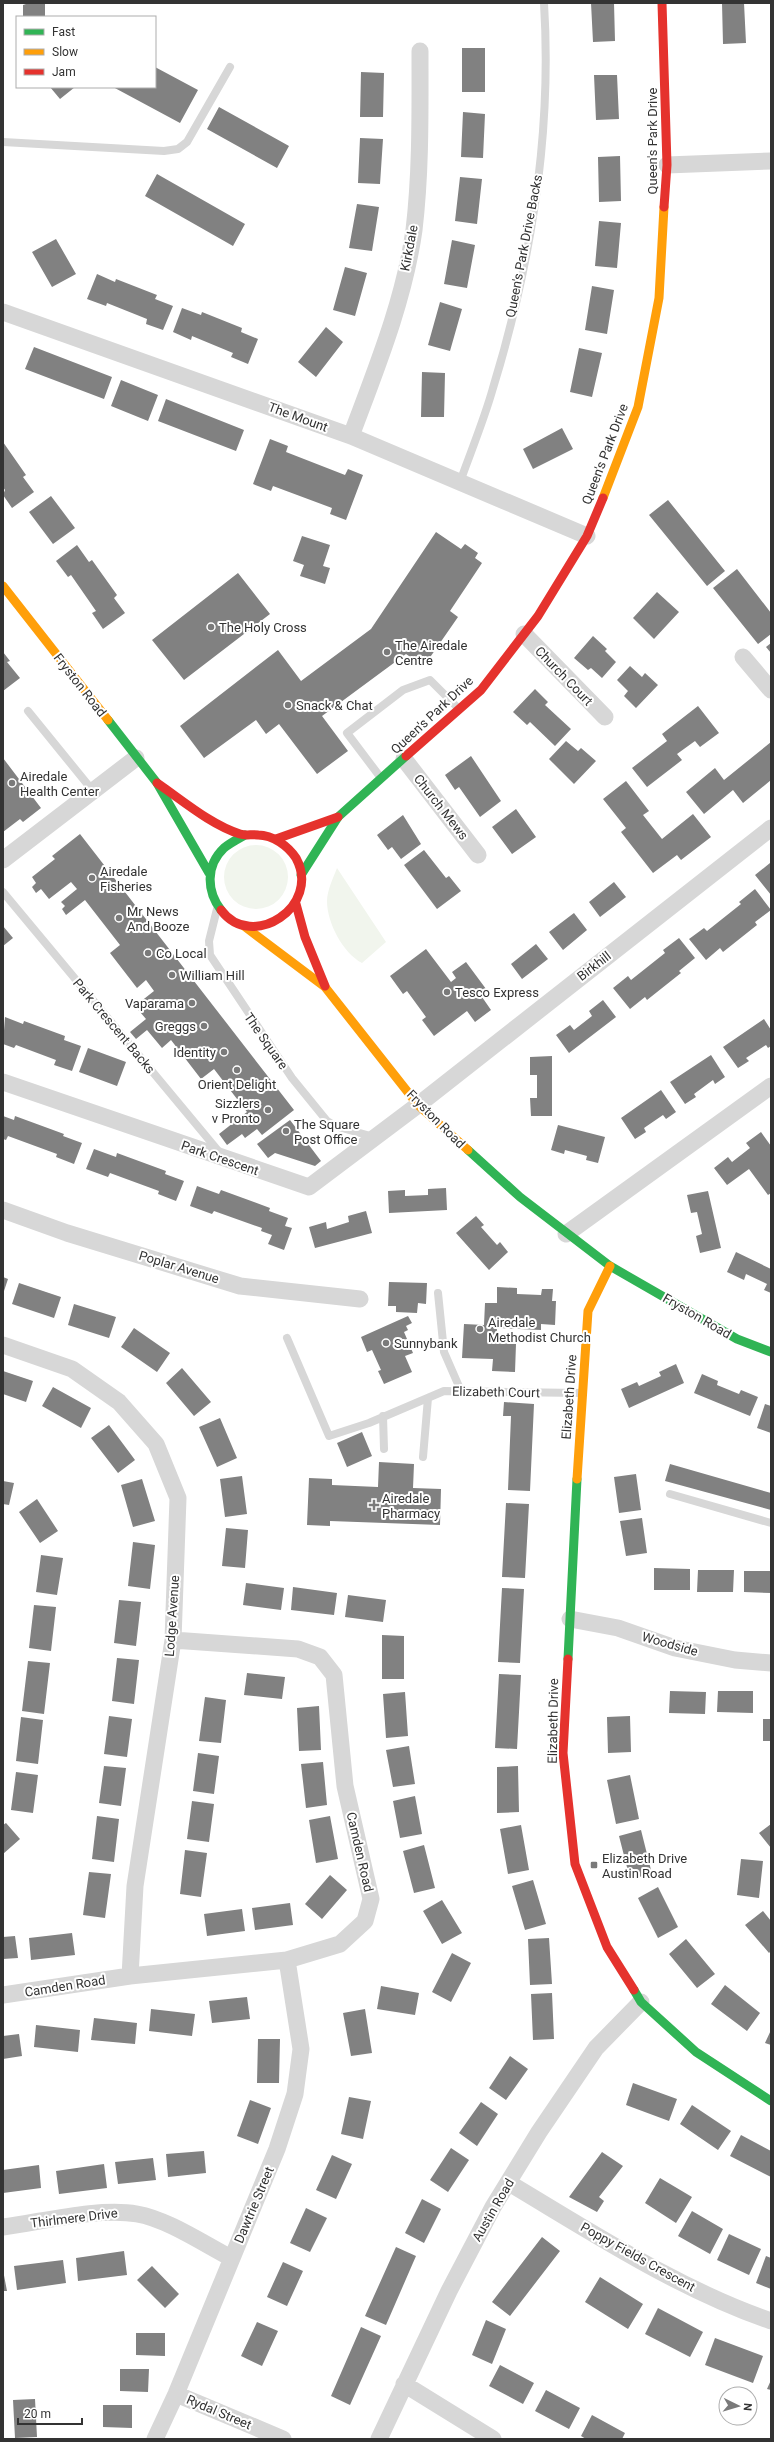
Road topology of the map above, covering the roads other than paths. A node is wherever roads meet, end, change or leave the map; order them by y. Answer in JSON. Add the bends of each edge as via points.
{"nodes":[{"id":1,"x":544,"y":3,"type":"edge"},
{"id":2,"x":662,"y":3,"type":"edge"},
{"id":3,"x":420,"y":51,"type":"dead end"},
{"id":4,"x":230,"y":67,"type":"dead end"},
{"id":5,"x":3,"y":142,"type":"edge"},
{"id":6,"x":771,"y":161,"type":"edge"},
{"id":7,"x":667,"y":165,"type":"junction"},
{"id":8,"x":3,"y":312,"type":"edge"},
{"id":9,"x":351,"y":436,"type":"junction"},
{"id":10,"x":460,"y":482,"type":"junction"},
{"id":11,"x":587,"y":536,"type":"junction"},
{"id":12,"x":3,"y":586,"type":"edge"},
{"id":13,"x":524,"y":634,"type":"junction"},
{"id":14,"x":743,"y":657,"type":"dead end"},
{"id":15,"x":771,"y":690,"type":"edge"},
{"id":16,"x":459,"y":709,"type":"junction"},
{"id":17,"x":28,"y":711,"type":"dead end"},
{"id":18,"x":605,"y":717,"type":"dead end"},
{"id":19,"x":136,"y":758,"type":"junction"},
{"id":20,"x":404,"y":759,"type":"junction"},
{"id":21,"x":381,"y":779,"type":"junction"},
{"id":22,"x":157,"y":783,"type":"junction"},
{"id":23,"x":93,"y":791,"type":"junction"},
{"id":24,"x":338,"y":817,"type":"junction"},
{"id":25,"x":771,"y":828,"type":"edge"},
{"id":26,"x":245,"y":835,"type":"junction"},
{"id":27,"x":276,"y":839,"type":"junction"},
{"id":28,"x":478,"y":854,"type":"dead end"},
{"id":29,"x":3,"y":860,"type":"edge"},
{"id":30,"x":209,"y":873,"type":"junction"},
{"id":31,"x":302,"y":875,"type":"junction"},
{"id":32,"x":3,"y":892,"type":"edge"},
{"id":33,"x":296,"y":904,"type":"junction"},
{"id":34,"x":217,"y":908,"type":"junction"},
{"id":35,"x":244,"y":926,"type":"junction"},
{"id":36,"x":325,"y":987,"type":"junction"},
{"id":37,"x":3,"y":1082,"type":"edge"},
{"id":38,"x":771,"y":1086,"type":"edge"},
{"id":39,"x":418,"y":1105,"type":"junction"},
{"id":40,"x":374,"y":1137,"type":"junction"},
{"id":41,"x":226,"y":1160,"type":"junction"},
{"id":42,"x":3,"y":1210,"type":"edge"},
{"id":43,"x":566,"y":1234,"type":"junction"},
{"id":44,"x":610,"y":1266,"type":"junction"},
{"id":45,"x":438,"y":1293,"type":"dead end"},
{"id":46,"x":360,"y":1299,"type":"dead end"},
{"id":47,"x":287,"y":1338,"type":"dead end"},
{"id":48,"x":3,"y":1345,"type":"edge"},
{"id":49,"x":771,"y":1352,"type":"edge"},
{"id":50,"x":462,"y":1391,"type":"junction"},
{"id":51,"x":581,"y":1394,"type":"junction"},
{"id":52,"x":428,"y":1398,"type":"junction"},
{"id":53,"x":383,"y":1416,"type":"junction"},
{"id":54,"x":384,"y":1449,"type":"dead end"},
{"id":55,"x":423,"y":1457,"type":"dead end"},
{"id":56,"x":670,"y":1494,"type":"dead end"},
{"id":57,"x":771,"y":1523,"type":"edge"},
{"id":58,"x":570,"y":1619,"type":"junction"},
{"id":59,"x":173,"y":1640,"type":"junction"},
{"id":60,"x":771,"y":1663,"type":"edge"},
{"id":61,"x":287,"y":1960,"type":"junction"},
{"id":62,"x":130,"y":1976,"type":"junction"},
{"id":63,"x":3,"y":1995,"type":"edge"},
{"id":64,"x":641,"y":2002,"type":"junction"},
{"id":65,"x":771,"y":2101,"type":"edge"},
{"id":66,"x":509,"y":2183,"type":"junction"},
{"id":67,"x":3,"y":2227,"type":"edge"},
{"id":68,"x":231,"y":2258,"type":"junction"},
{"id":69,"x":771,"y":2321,"type":"edge"},
{"id":70,"x":404,"y":2384,"type":"junction"},
{"id":71,"x":176,"y":2394,"type":"junction"},
{"id":72,"x":155,"y":2439,"type":"edge"},
{"id":73,"x":283,"y":2439,"type":"edge"},
{"id":74,"x":379,"y":2439,"type":"edge"},
{"id":75,"x":493,"y":2439,"type":"edge"}],
"edges":[{"from":1,"to":10,"type":"lane","name":"Queen's Park Drive Backs","via":[[547,47],[544,122],[535,201],[519,287],[493,388]]},
{"from":2,"to":7,"type":"street","name":"Queen's Park Drive"},
{"from":3,"to":9,"type":"street","name":"Kirkdale","via":[[420,140],[414,230],[393,323]]},
{"from":4,"to":5,"type":"lane","via":[[188,142],[178,149],[164,151]]},
{"from":6,"to":7,"type":"street"},
{"from":7,"to":11,"type":"street","name":"Queen's Park Drive","via":[[659,298],[638,407],[622,453]]},
{"from":8,"to":9,"type":"street","name":"The Mount"},
{"from":9,"to":10,"type":"street","name":"The Mount"},
{"from":10,"to":11,"type":"street","name":"The Mount"},
{"from":11,"to":13,"type":"street","name":"Queen's Park Drive","via":[[538,616]]},
{"from":12,"to":19,"type":"street","name":"Fryston Road"},
{"from":13,"to":16,"type":"street","name":"Queen's Park Drive","via":[[480,690]]},
{"from":13,"to":18,"type":"street","name":"Church Court"},
{"from":14,"to":15,"type":"street"},
{"from":16,"to":20,"type":"street","name":"Queen's Park Drive"},
{"from":16,"to":21,"type":"lane","via":[[430,680],[403,690],[347,733]]},
{"from":17,"to":23,"type":"lane"},
{"from":19,"to":22,"type":"street","name":"Fryston Road"},
{"from":19,"to":23,"type":"street"},
{"from":20,"to":21,"type":"street","name":"Queen's Park Drive"},
{"from":20,"to":28,"type":"street","name":"Church Mews"},
{"from":21,"to":24,"type":"street","name":"Queen's Park Drive"},
{"from":22,"to":26,"type":"street","name":"Fryston Road","via":[[211,819]]},
{"from":22,"to":30,"type":"street","name":"Fryston Road"},
{"from":23,"to":29,"type":"street"},
{"from":24,"to":27,"type":"street","name":"Queen's Park Drive"},
{"from":24,"to":31,"type":"street","name":"Queen's Park Drive"},
{"from":25,"to":39,"type":"street","name":"Birkhill"},
{"from":26,"to":27,"type":"street","name":"Fryston Road","via":[[259,834]]},
{"from":26,"to":30,"type":"street","via":[[223,848]]},
{"from":27,"to":31,"type":"street","name":"Fryston Road","via":[[289,848],[298,862]]},
{"from":30,"to":34,"type":"street","name":"Fryston Road","via":[[211,895]]},
{"from":31,"to":33,"type":"street","name":"Fryston Road"},
{"from":32,"to":41,"type":"lane","name":"Park Crescent Backs"},
{"from":33,"to":35,"type":"street","name":"Fryston Road","via":[[285,916],[271,924]]},
{"from":33,"to":36,"type":"street","name":"Fryston Road","via":[[305,937]]},
{"from":34,"to":35,"type":"street","name":"Fryston Road","via":[[230,920]]},
{"from":34,"to":40,"type":"lane","name":"The Square","via":[[209,941],[210,955],[226,982],[316,1110],[335,1126]]},
{"from":35,"to":36,"type":"street","name":"Fryston Road"},
{"from":36,"to":39,"type":"street","name":"Fryston Road"},
{"from":37,"to":41,"type":"street","name":"Park Crescent"},
{"from":38,"to":43,"type":"street"},
{"from":39,"to":40,"type":"street","name":"Park Crescent"},
{"from":39,"to":43,"type":"street","name":"Fryston Road","via":[[520,1197]]},
{"from":40,"to":41,"type":"street","name":"Park Crescent","via":[[309,1187]]},
{"from":42,"to":46,"type":"street","name":"Poplar Avenue","via":[[68,1233],[240,1286]]},
{"from":43,"to":44,"type":"street","name":"Fryston Road"},
{"from":44,"to":49,"type":"street","name":"Fryston Road","via":[[737,1339]]},
{"from":44,"to":51,"type":"street","name":"Elizabeth Drive","via":[[588,1311]]},
{"from":45,"to":50,"type":"lane","via":[[444,1352]]},
{"from":47,"to":53,"type":"lane","name":"Elizabeth Court","via":[[329,1436]]},
{"from":48,"to":59,"type":"street","name":"Lodge Avenue","via":[[72,1369],[119,1402],[156,1444],[178,1498]]},
{"from":50,"to":51,"type":"lane","name":"Elizabeth Court"},
{"from":50,"to":52,"type":"lane","name":"Elizabeth Court","via":[[444,1391]]},
{"from":51,"to":58,"type":"street","name":"Elizabeth Drive"},
{"from":52,"to":53,"type":"lane","name":"Elizabeth Court"},
{"from":52,"to":55,"type":"lane"},
{"from":53,"to":54,"type":"lane"},
{"from":56,"to":57,"type":"lane"},
{"from":58,"to":60,"type":"street","name":"Woodside","via":[[618,1628],[676,1648],[735,1660]]},
{"from":58,"to":64,"type":"street","name":"Elizabeth Drive","via":[[563,1753],[575,1864],[607,1947]]},
{"from":59,"to":61,"type":"street","name":"Camden Road","via":[[298,1649],[320,1658],[334,1674],[345,1786],[371,1899],[365,1921],[340,1944]]},
{"from":59,"to":62,"type":"street","name":"Lodge Avenue","via":[[135,1886]]},
{"from":61,"to":62,"type":"street","name":"Camden Road"},
{"from":61,"to":68,"type":"street","name":"Dawtrie Street","via":[[302,2049],[295,2094],[277,2149]]},
{"from":62,"to":63,"type":"street","name":"Camden Road"},
{"from":64,"to":65,"type":"street","name":"Elizabeth Drive","via":[[696,2052]]},
{"from":64,"to":66,"type":"street","name":"Austin Road","via":[[596,2048],[538,2132]]},
{"from":66,"to":69,"type":"street","name":"Poppy Fields Crescent","via":[[678,2281],[740,2310]]},
{"from":66,"to":70,"type":"street","name":"Austin Road","via":[[493,2207],[449,2291]]},
{"from":67,"to":68,"type":"street","name":"Thirlmere Drive","via":[[111,2212],[138,2214],[169,2226]]},
{"from":68,"to":71,"type":"street","name":"Dawtrie Street"},
{"from":70,"to":74,"type":"street","name":"Austin Road"},
{"from":70,"to":75,"type":"street"},
{"from":71,"to":72,"type":"street","name":"Dawtrie Street"},
{"from":71,"to":73,"type":"street","name":"Rydal Street"}]}
